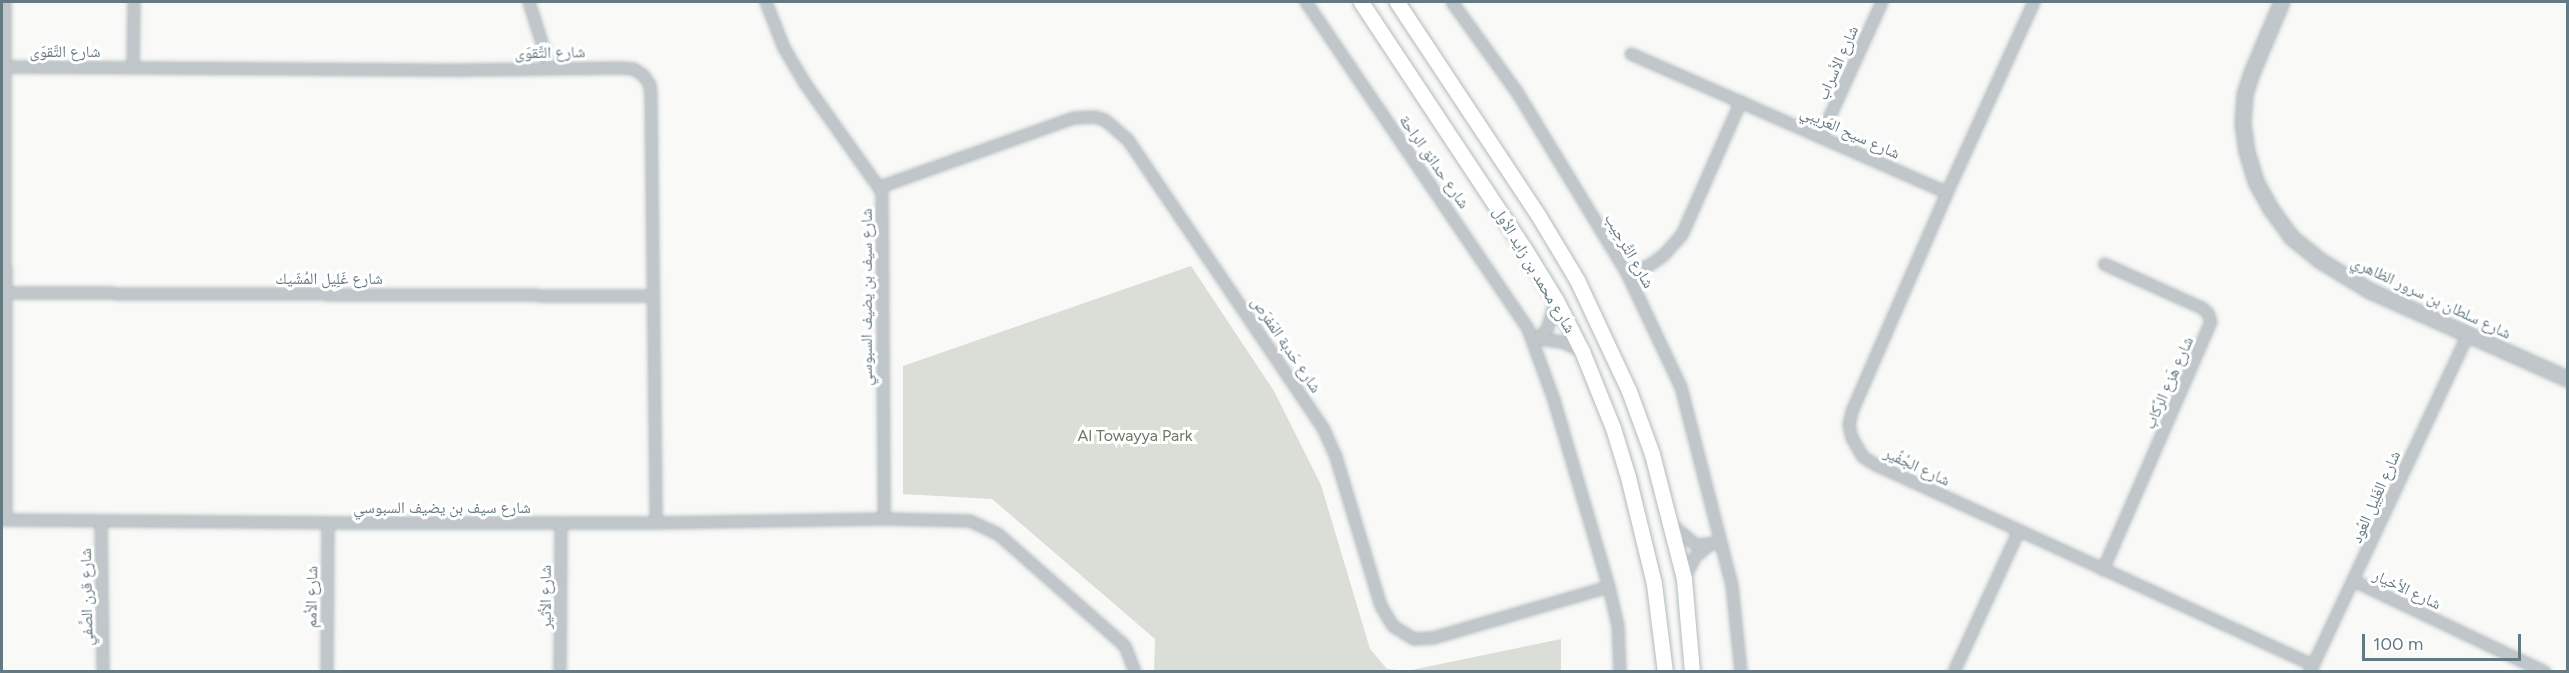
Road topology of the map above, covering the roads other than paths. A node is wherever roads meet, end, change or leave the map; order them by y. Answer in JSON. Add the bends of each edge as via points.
{"nodes":[{"id":1,"x":5,"y":2,"type":"edge"},
{"id":2,"x":134,"y":2,"type":"edge"},
{"id":3,"x":529,"y":2,"type":"edge"},
{"id":4,"x":766,"y":2,"type":"edge"},
{"id":5,"x":1306,"y":2,"type":"edge"},
{"id":6,"x":1361,"y":2,"type":"edge"},
{"id":7,"x":1397,"y":2,"type":"edge"},
{"id":8,"x":1452,"y":2,"type":"edge"},
{"id":9,"x":1882,"y":2,"type":"edge"},
{"id":10,"x":2034,"y":2,"type":"edge"},
{"id":11,"x":2282,"y":2,"type":"edge"},
{"id":12,"x":1631,"y":54,"type":"dead end"},
{"id":13,"x":6,"y":67,"type":"junction"},
{"id":14,"x":133,"y":67,"type":"junction"},
{"id":15,"x":550,"y":68,"type":"junction"},
{"id":16,"x":1741,"y":102,"type":"junction"},
{"id":17,"x":1821,"y":136,"type":"junction"},
{"id":18,"x":880,"y":187,"type":"junction"},
{"id":19,"x":1947,"y":193,"type":"junction"},
{"id":20,"x":2104,"y":264,"type":"dead end"},
{"id":21,"x":1627,"y":273,"type":"junction"},
{"id":22,"x":6,"y":293,"type":"junction"},
{"id":23,"x":652,"y":296,"type":"junction"},
{"id":24,"x":1556,"y":300,"type":"junction"},
{"id":25,"x":2468,"y":334,"type":"junction"},
{"id":26,"x":1537,"y":340,"type":"junction"},
{"id":27,"x":1582,"y":351,"type":"junction"},
{"id":28,"x":2568,"y":379,"type":"edge"},
{"id":29,"x":884,"y":519,"type":"junction"},
{"id":30,"x":4,"y":520,"type":"edge"},
{"id":31,"x":101,"y":521,"type":"junction"},
{"id":32,"x":1669,"y":522,"type":"junction"},
{"id":33,"x":328,"y":523,"type":"junction"},
{"id":34,"x":561,"y":523,"type":"junction"},
{"id":35,"x":656,"y":523,"type":"junction"},
{"id":36,"x":2019,"y":531,"type":"junction"},
{"id":37,"x":1714,"y":544,"type":"junction"},
{"id":38,"x":2103,"y":570,"type":"junction"},
{"id":39,"x":1684,"y":579,"type":"junction"},
{"id":40,"x":2354,"y":581,"type":"junction"},
{"id":41,"x":1609,"y":587,"type":"junction"},
{"id":42,"x":2312,"y":668,"type":"edge"},
{"id":43,"x":103,"y":672,"type":"edge"},
{"id":44,"x":327,"y":672,"type":"edge"},
{"id":45,"x":560,"y":672,"type":"edge"},
{"id":46,"x":1135,"y":672,"type":"edge"},
{"id":47,"x":1620,"y":672,"type":"edge"},
{"id":48,"x":1665,"y":672,"type":"edge"},
{"id":49,"x":1692,"y":672,"type":"edge"},
{"id":50,"x":1741,"y":672,"type":"edge"},
{"id":51,"x":1954,"y":672,"type":"edge"},
{"id":52,"x":2545,"y":672,"type":"edge"}],
"edges":[{"from":1,"to":13,"type":"street"},
{"from":2,"to":14,"type":"street"},
{"from":3,"to":15,"type":"street"},
{"from":4,"to":18,"type":"street","name":"شارع سيف بن يضيف السبوسي","via":[[784,48],[806,85]]},
{"from":5,"to":26,"type":"street","name":"شارع حدائق الراحة"},
{"from":6,"to":24,"type":"main road","name":"شارع محمد بن زايد الأول"},
{"from":7,"to":32,"type":"main road","name":"شارع محمد بن زايد الأول","via":[[1577,280],[1629,391],[1652,454]]},
{"from":8,"to":21,"type":"street","name":"شارع التَّرحِيب","via":[[1517,93]]},
{"from":9,"to":17,"type":"street","name":"شارع الأسراب"},
{"from":10,"to":19,"type":"street","name":"شارع الجُفِّير"},
{"from":11,"to":25,"type":"street","name":"شارع سلطان بن سرور الظاهري","via":[[2252,73],[2245,95],[2243,124],[2256,182],[2271,209],[2291,237],[2343,276]]},
{"from":12,"to":16,"type":"street","name":"شارع سيح العَريبي"},
{"from":13,"to":14,"type":"street","name":"شارع التَّقوَى"},
{"from":13,"to":22,"type":"street"},
{"from":14,"to":15,"type":"street","name":"شارع التَّقوَى"},
{"from":15,"to":23,"type":"street","name":"شارع التَّقوَى","via":[[634,69],[650,86]]},
{"from":16,"to":17,"type":"street","name":"شارع سيح العَريبي"},
{"from":16,"to":21,"type":"street","via":[[1682,235],[1663,256],[1647,267]]},
{"from":17,"to":19,"type":"street","name":"شارع سيح العَريبي"},
{"from":18,"to":29,"type":"street","name":"شارع سيف بن يضيف السبوسي"},
{"from":18,"to":41,"type":"street","name":"شارع حَدبة المَفرَص","via":[[1074,118],[1106,120],[1128,140],[1324,430],[1336,457],[1381,606],[1393,626],[1414,639],[1433,638]]},
{"from":19,"to":36,"type":"street","name":"شارع الجُفِّير","via":[[1852,412],[1851,438],[1863,458]]},
{"from":20,"to":38,"type":"street","name":"شارع هَزع الرِّكاب","via":[[2202,308],[2211,322]]},
{"from":21,"to":37,"type":"street","name":"شارع التَّرحِيب","via":[[1681,387]]},
{"from":22,"to":23,"type":"street","name":"شارع غَلِيل المُشَيك"},
{"from":22,"to":30,"type":"street"},
{"from":23,"to":35,"type":"street","name":"شارع التَّقوَى"},
{"from":24,"to":26,"type":"street","via":[[1547,330]]},
{"from":24,"to":27,"type":"main road","name":"شارع محمد بن زايد الأول"},
{"from":25,"to":28,"type":"street","name":"شارع سلطان بن سرور الظاهري"},
{"from":25,"to":40,"type":"street","name":"شارع الغَلِيل العُود"},
{"from":26,"to":27,"type":"street","via":[[1562,342]]},
{"from":26,"to":41,"type":"street","name":"شارع حدائق الراحة"},
{"from":27,"to":48,"type":"main road","name":"شارع محمد بن زايد الأول","via":[[1628,477],[1654,584]]},
{"from":29,"to":35,"type":"street","name":"شارع سيف بن يضيف السبوسي"},
{"from":29,"to":46,"type":"street","name":"شارع سيف بن يضيف السبوسي","via":[[970,521],[998,534],[1125,646]]},
{"from":30,"to":31,"type":"street","name":"شارع سيف بن يضيف السبوسي"},
{"from":31,"to":33,"type":"street","name":"شارع سيف بن يضيف السبوسي"},
{"from":31,"to":43,"type":"street","name":"شارع قرن الصَّفي"},
{"from":32,"to":37,"type":"street","via":[[1696,545]]},
{"from":32,"to":39,"type":"main road","name":"شارع محمد بن زايد الأول"},
{"from":33,"to":34,"type":"street","name":"شارع سيف بن يضيف السبوسي"},
{"from":33,"to":44,"type":"street","name":"شارع الأمم"},
{"from":34,"to":35,"type":"street","name":"شارع سيف بن يضيف السبوسي"},
{"from":34,"to":45,"type":"street","name":"شارع الأثير"},
{"from":36,"to":38,"type":"street","name":"شارع الجُفِّير"},
{"from":36,"to":51,"type":"street"},
{"from":37,"to":39,"type":"street","via":[[1695,557]]},
{"from":37,"to":50,"type":"street","name":"شارع التَّرحِيب","via":[[1731,585]]},
{"from":38,"to":42,"type":"street","name":"شارع الجُفِّير"},
{"from":39,"to":49,"type":"main road","name":"شارع محمد بن زايد الأول"},
{"from":40,"to":42,"type":"street","name":"شارع الغَلِيل العُود"},
{"from":40,"to":52,"type":"street","name":"شارع الأخيار"},
{"from":41,"to":47,"type":"street","name":"شارع حدائق الراحة","via":[[1618,625]]}]}
